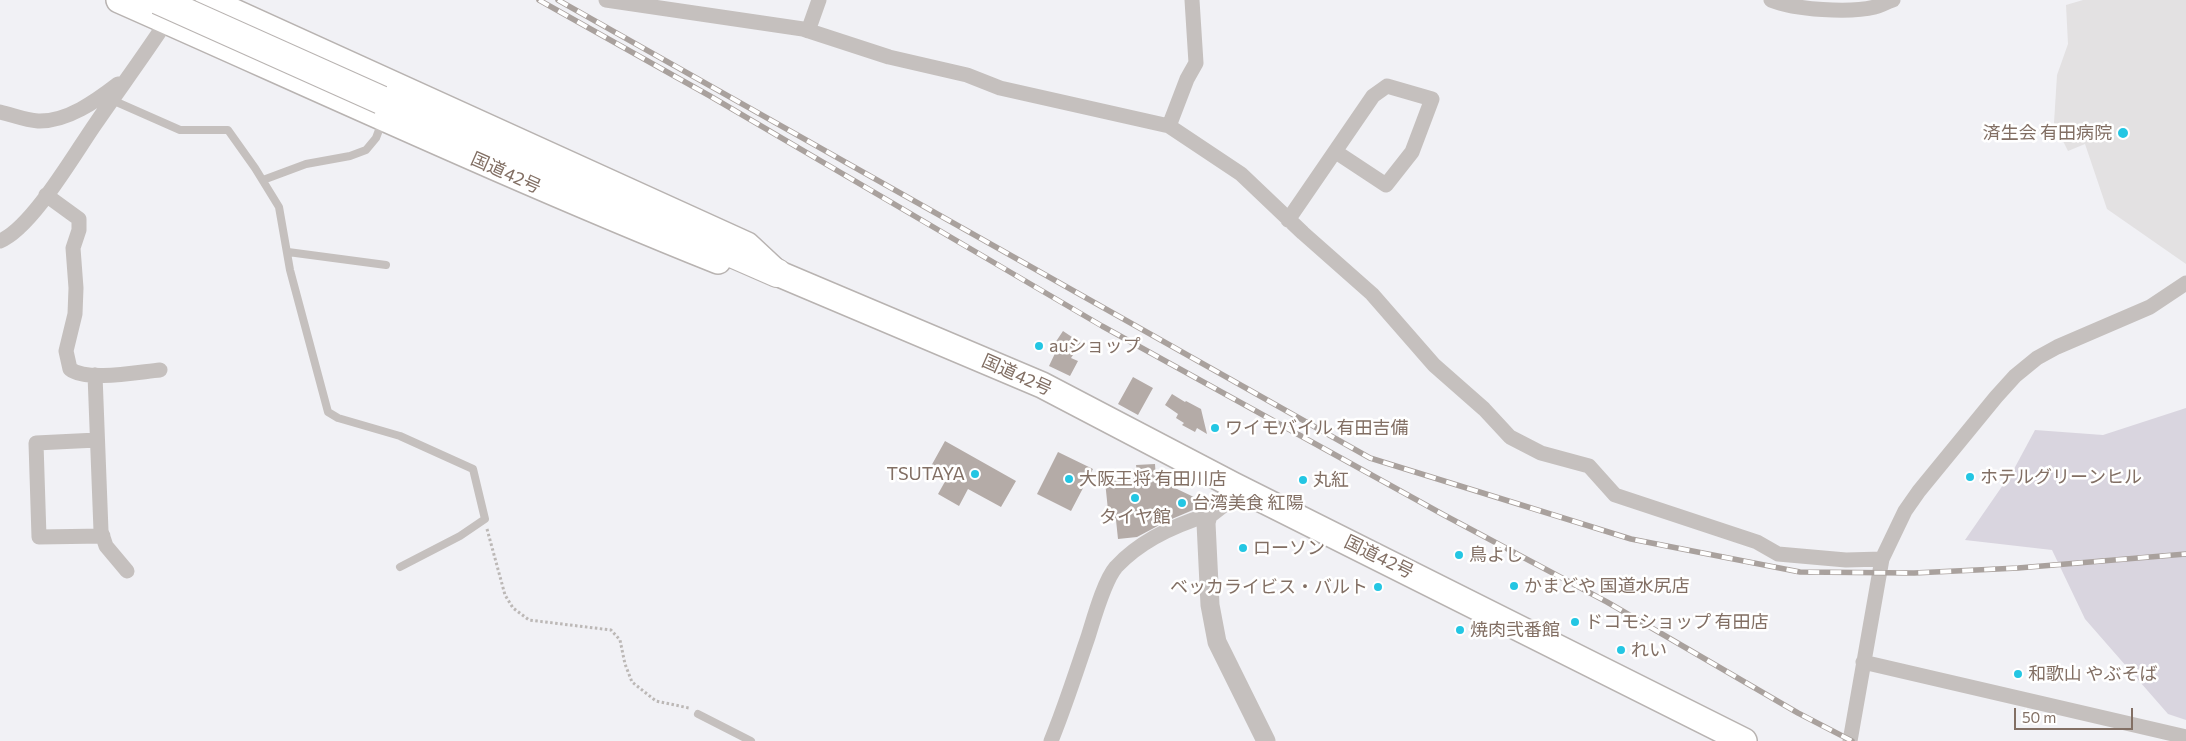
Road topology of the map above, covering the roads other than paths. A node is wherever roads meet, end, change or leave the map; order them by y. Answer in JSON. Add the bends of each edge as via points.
{"nodes":[{"id":1,"x":119,"y":0,"type":"edge"},
{"id":2,"x":180,"y":0,"type":"edge"},
{"id":3,"x":208,"y":0,"type":"edge"},
{"id":4,"x":606,"y":0,"type":"edge"},
{"id":5,"x":819,"y":0,"type":"edge"},
{"id":6,"x":1192,"y":0,"type":"edge"},
{"id":7,"x":1771,"y":0,"type":"edge"},
{"id":8,"x":1893,"y":0,"type":"edge"},
{"id":9,"x":162,"y":11,"type":"edge"},
{"id":10,"x":808,"y":31,"type":"junction"},
{"id":11,"x":127,"y":78,"type":"junction"},
{"id":12,"x":112,"y":100,"type":"junction"},
{"id":13,"x":382,"y":110,"type":"junction"},
{"id":14,"x":0,"y":112,"type":"edge"},
{"id":15,"x":1169,"y":126,"type":"junction"},
{"id":16,"x":1336,"y":152,"type":"junction"},
{"id":17,"x":263,"y":180,"type":"junction"},
{"id":18,"x":46,"y":194,"type":"junction"},
{"id":19,"x":1288,"y":220,"type":"junction"},
{"id":20,"x":0,"y":241,"type":"edge"},
{"id":21,"x":288,"y":252,"type":"junction"},
{"id":22,"x":386,"y":265,"type":"dead end"},
{"id":23,"x":777,"y":273,"type":"junction"},
{"id":24,"x":2186,"y":283,"type":"edge"},
{"id":25,"x":902,"y":325,"type":"junction"},
{"id":26,"x":160,"y":370,"type":"dead end"},
{"id":27,"x":95,"y":376,"type":"junction"},
{"id":28,"x":98,"y":440,"type":"junction"},
{"id":29,"x":1233,"y":485,"type":"junction"},
{"id":30,"x":1208,"y":515,"type":"junction"},
{"id":31,"x":103,"y":536,"type":"junction"},
{"id":32,"x":1882,"y":559,"type":"junction"},
{"id":33,"x":400,"y":567,"type":"dead end"},
{"id":34,"x":127,"y":571,"type":"dead end"},
{"id":35,"x":1863,"y":662,"type":"junction"},
{"id":36,"x":698,"y":714,"type":"road end"},
{"id":37,"x":2186,"y":737,"type":"edge"},
{"id":38,"x":751,"y":741,"type":"edge"},
{"id":39,"x":1051,"y":741,"type":"edge"},
{"id":40,"x":1266,"y":741,"type":"edge"},
{"id":41,"x":1744,"y":741,"type":"edge"},
{"id":42,"x":1850,"y":741,"type":"edge"}],
"edges":[{"from":1,"to":9,"type":"highway"},
{"from":2,"to":9,"type":"street"},
{"from":3,"to":23,"type":"highway","name":"国道42号","via":[[747,244]]},
{"from":4,"to":10,"type":"street"},
{"from":5,"to":10,"type":"street"},
{"from":6,"to":15,"type":"street","via":[[1196,63]]},
{"from":7,"to":8,"type":"street","via":[[1833,10],[1874,7]]},
{"from":9,"to":11,"type":"street"},
{"from":9,"to":13,"type":"highway","bridge":true},
{"from":10,"to":15,"type":"street","via":[[967,75],[1010,91]]},
{"from":11,"to":12,"type":"street"},
{"from":11,"to":14,"type":"street","via":[[92,103],[51,120],[38,121]]},
{"from":12,"to":17,"type":"lane","via":[[180,130],[228,130]]},
{"from":12,"to":18,"type":"street"},
{"from":13,"to":17,"type":"lane","via":[[376,138],[366,150],[306,164]]},
{"from":13,"to":23,"type":"highway"},
{"from":13,"to":25,"type":"highway","name":"国道42号","via":[[605,216],[753,275]]},
{"from":15,"to":19,"type":"street","via":[[1241,174]]},
{"from":16,"to":16,"type":"street","via":[[1373,96],[1387,86],[1432,99],[1412,152],[1386,185]]},
{"from":16,"to":19,"type":"street"},
{"from":17,"to":21,"type":"lane","via":[[279,207]]},
{"from":18,"to":20,"type":"street","via":[[21,226]]},
{"from":18,"to":27,"type":"street","via":[[79,219],[73,248],[75,314],[66,351],[70,369],[76,374]]},
{"from":19,"to":32,"type":"street","via":[[1372,294],[1434,365],[1510,437],[1541,453],[1589,466],[1615,495],[1757,542],[1778,554],[1846,560]]},
{"from":21,"to":22,"type":"lane"},
{"from":21,"to":33,"type":"lane","via":[[328,412],[338,418],[400,436],[473,469],[485,519],[460,536]]},
{"from":23,"to":25,"type":"highway","name":"国道42号"},
{"from":24,"to":32,"type":"street","via":[[2150,307],[2043,355],[2015,376],[1919,491],[1905,511]]},
{"from":25,"to":29,"type":"highway","name":"国道42号","via":[[1042,385]]},
{"from":26,"to":27,"type":"street"},
{"from":27,"to":28,"type":"street"},
{"from":28,"to":31,"type":"street"},
{"from":28,"to":31,"type":"street","via":[[36,443],[39,537]]},
{"from":29,"to":30,"type":"street","via":[[1226,502]]},
{"from":29,"to":41,"type":"highway","name":"国道42号"},
{"from":30,"to":39,"type":"street","via":[[1145,542],[1115,567],[1099,602]]},
{"from":30,"to":40,"type":"street","via":[[1210,605],[1217,642]]},
{"from":31,"to":34,"type":"street","via":[[106,546]]},
{"from":32,"to":35,"type":"street"},
{"from":35,"to":37,"type":"street"},
{"from":35,"to":42,"type":"street"},
{"from":36,"to":38,"type":"lane"}]}
